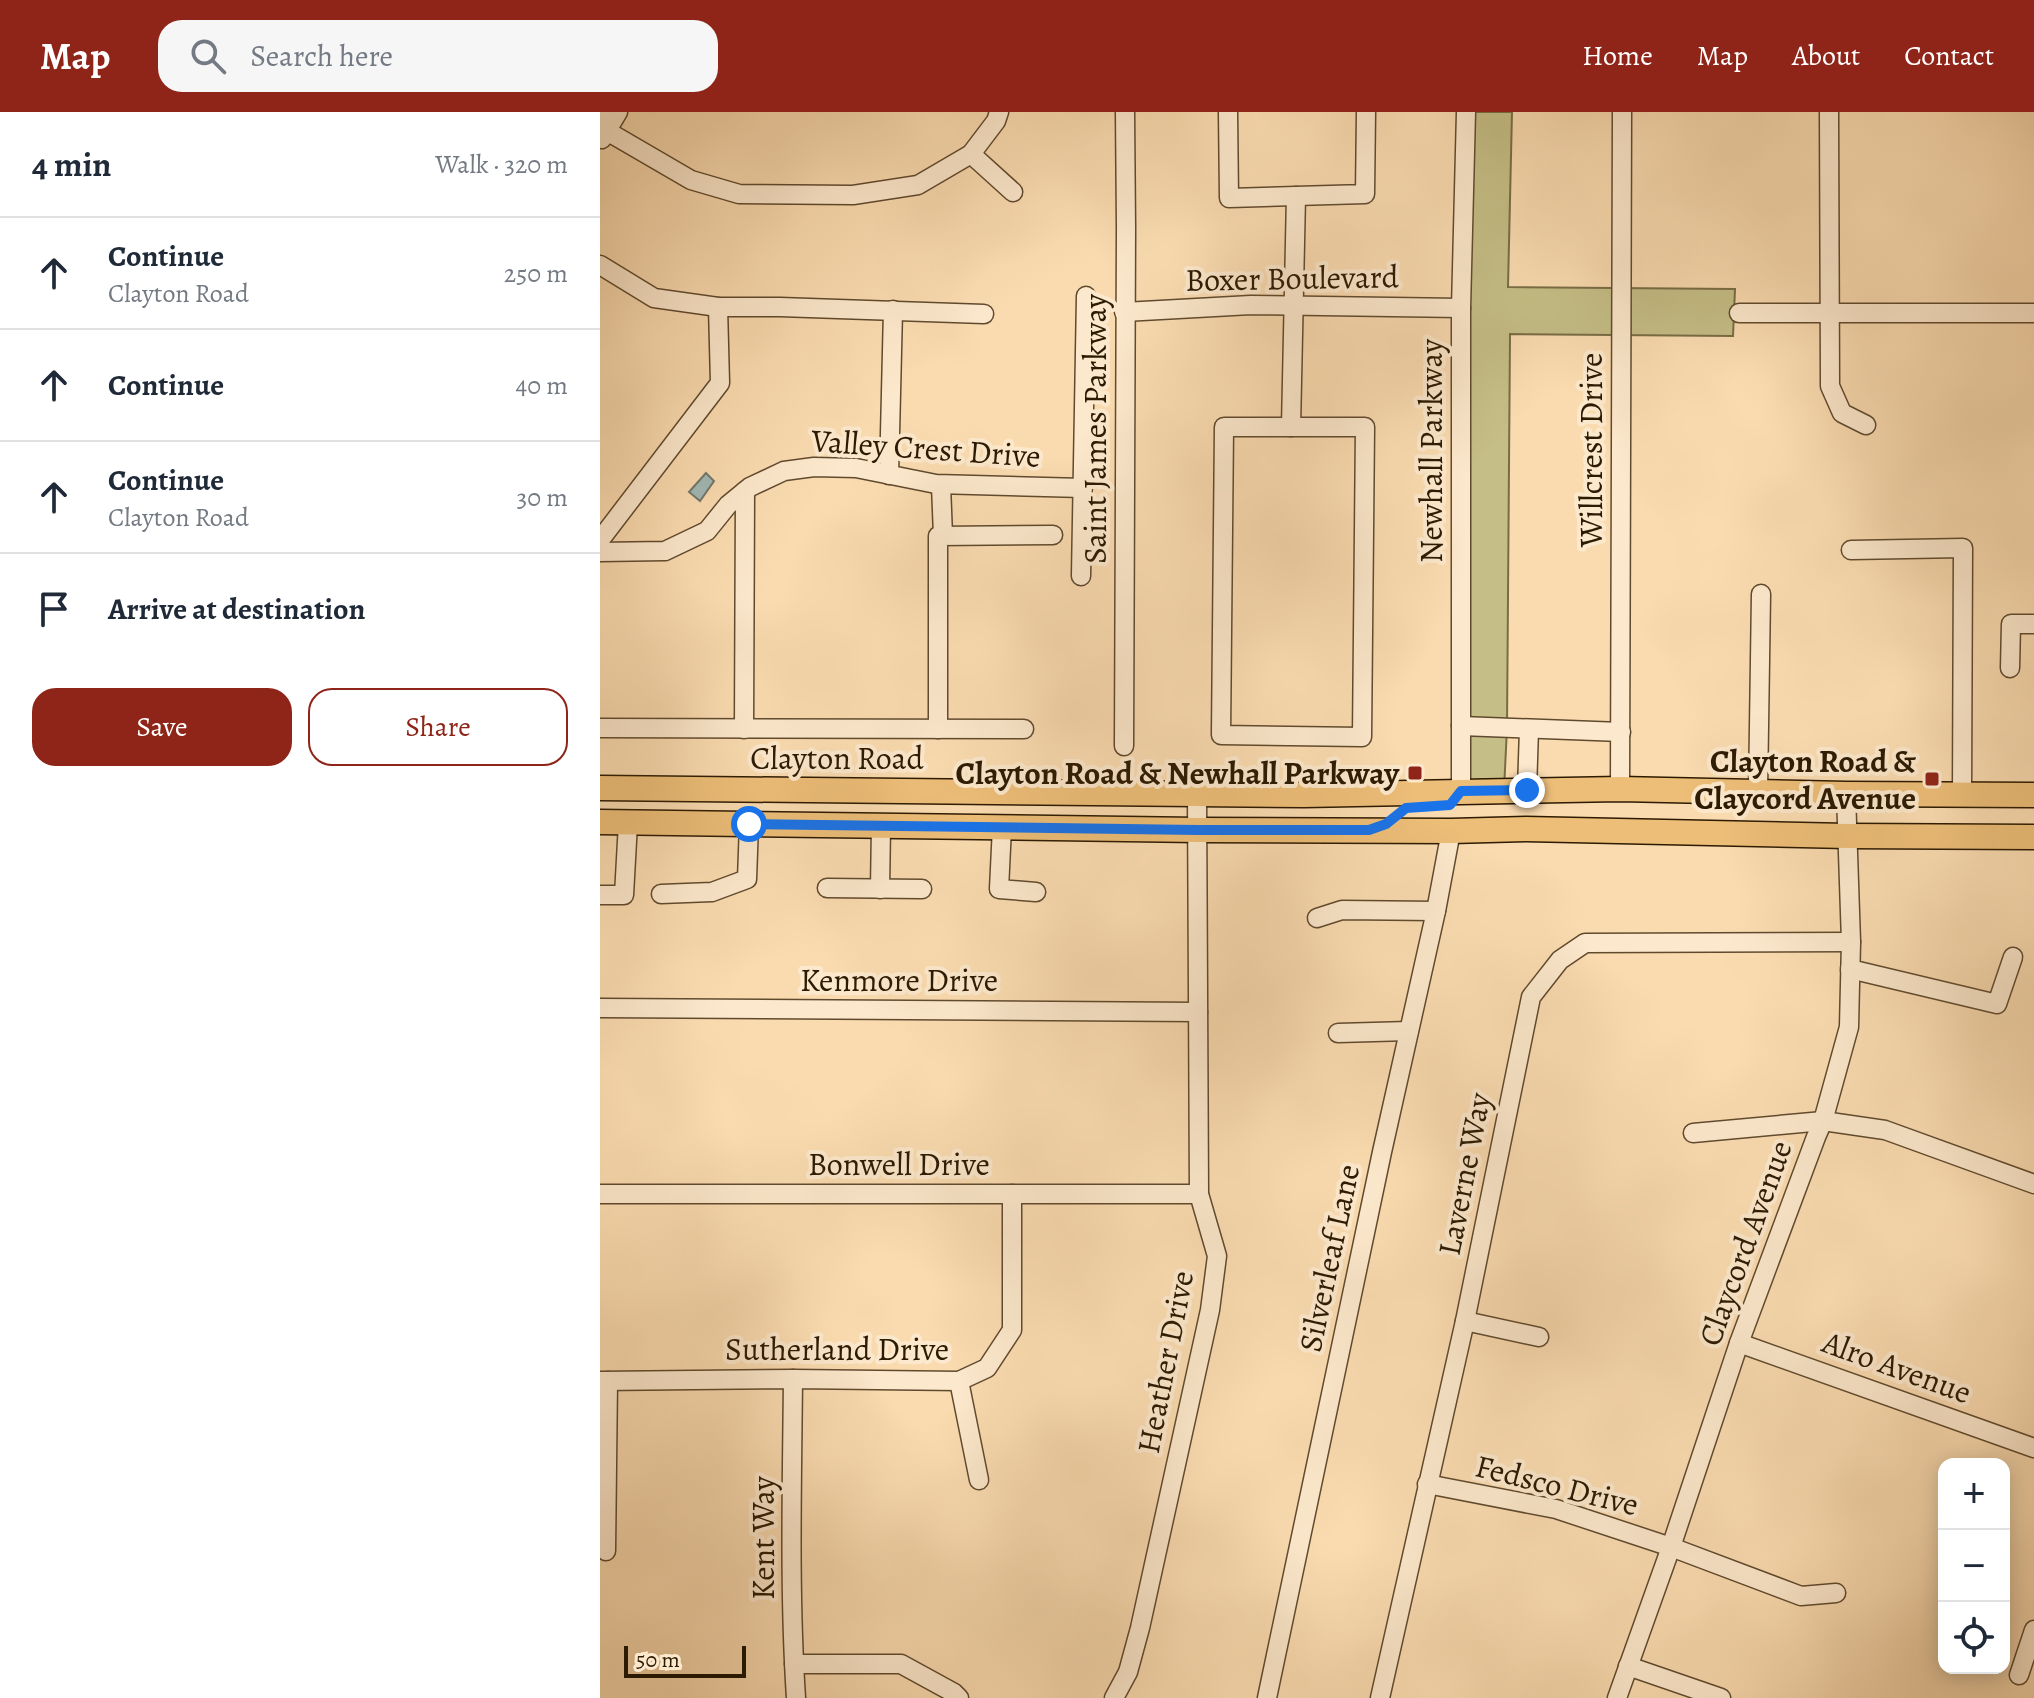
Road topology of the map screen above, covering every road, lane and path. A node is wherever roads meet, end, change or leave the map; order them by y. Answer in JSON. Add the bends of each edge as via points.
{"nodes":[{"id":1,"x":618,"y":112,"type":"edge"},
{"id":2,"x":999,"y":112,"type":"edge"},
{"id":3,"x":1125,"y":112,"type":"edge"},
{"id":4,"x":1228,"y":112,"type":"edge"},
{"id":5,"x":1366,"y":112,"type":"edge"},
{"id":6,"x":1466,"y":112,"type":"edge"},
{"id":7,"x":1622,"y":112,"type":"edge"},
{"id":8,"x":1829,"y":112,"type":"edge"},
{"id":9,"x":602,"y":133,"type":"edge"},
{"id":10,"x":971,"y":154,"type":"junction"},
{"id":11,"x":1013,"y":192,"type":"dead end"},
{"id":12,"x":1296,"y":196,"type":"junction"},
{"id":13,"x":600,"y":265,"type":"edge"},
{"id":14,"x":1086,"y":296,"type":"dead end"},
{"id":15,"x":1294,"y":305,"type":"junction"},
{"id":16,"x":718,"y":307,"type":"junction"},
{"id":17,"x":1461,"y":308,"type":"junction"},
{"id":18,"x":893,"y":310,"type":"junction"},
{"id":19,"x":1124,"y":312,"type":"junction"},
{"id":20,"x":1739,"y":313,"type":"dead end"},
{"id":21,"x":2034,"y":313,"type":"edge"},
{"id":22,"x":984,"y":314,"type":"dead end"},
{"id":23,"x":1829,"y":314,"type":"junction"},
{"id":24,"x":1866,"y":425,"type":"dead end"},
{"id":25,"x":1291,"y":427,"type":"junction"},
{"id":26,"x":889,"y":475,"type":"junction"},
{"id":27,"x":941,"y":485,"type":"junction"},
{"id":28,"x":1083,"y":488,"type":"junction"},
{"id":29,"x":745,"y":491,"type":"junction"},
{"id":30,"x":1053,"y":535,"type":"dead end"},
{"id":31,"x":943,"y":536,"type":"junction"},
{"id":32,"x":600,"y":540,"type":"edge"},
{"id":33,"x":1851,"y":550,"type":"dead end"},
{"id":34,"x":600,"y":552,"type":"edge"},
{"id":35,"x":1081,"y":576,"type":"dead end"},
{"id":36,"x":1761,"y":594,"type":"dead end"},
{"id":37,"x":2034,"y":624,"type":"edge"},
{"id":38,"x":2010,"y":668,"type":"dead end"},
{"id":39,"x":1461,"y":726,"type":"junction"},
{"id":40,"x":600,"y":728,"type":"edge"},
{"id":41,"x":744,"y":729,"type":"junction"},
{"id":42,"x":938,"y":729,"type":"junction"},
{"id":43,"x":1024,"y":729,"type":"dead end"},
{"id":44,"x":1529,"y":729,"type":"junction"},
{"id":45,"x":1621,"y":732,"type":"junction"},
{"id":46,"x":1124,"y":746,"type":"dead end"},
{"id":47,"x":600,"y":788,"type":"edge"},
{"id":48,"x":1620,"y":789,"type":"junction"},
{"id":49,"x":1527,"y":790,"type":"junction"},
{"id":50,"x":1461,"y":791,"type":"junction"},
{"id":51,"x":1197,"y":792,"type":"junction"},
{"id":52,"x":1758,"y":792,"type":"junction"},
{"id":53,"x":1846,"y":794,"type":"junction"},
{"id":54,"x":1962,"y":795,"type":"junction"},
{"id":55,"x":2034,"y":795,"type":"edge"},
{"id":56,"x":600,"y":822,"type":"edge"},
{"id":57,"x":628,"y":823,"type":"junction"},
{"id":58,"x":749,"y":824,"type":"junction"},
{"id":59,"x":881,"y":826,"type":"junction"},
{"id":60,"x":1002,"y":827,"type":"junction"},
{"id":61,"x":1526,"y":829,"type":"junction"},
{"id":62,"x":1198,"y":830,"type":"junction"},
{"id":63,"x":1369,"y":830,"type":"junction"},
{"id":64,"x":1451,"y":831,"type":"junction"},
{"id":65,"x":1847,"y":836,"type":"junction"},
{"id":66,"x":2034,"y":837,"type":"edge"},
{"id":67,"x":827,"y":888,"type":"dead end"},
{"id":68,"x":880,"y":889,"type":"junction"},
{"id":69,"x":922,"y":889,"type":"dead end"},
{"id":70,"x":1036,"y":892,"type":"dead end"},
{"id":71,"x":661,"y":894,"type":"dead end"},
{"id":72,"x":600,"y":895,"type":"edge"},
{"id":73,"x":1436,"y":911,"type":"junction"},
{"id":74,"x":1317,"y":918,"type":"dead end"},
{"id":75,"x":1851,"y":942,"type":"junction"},
{"id":76,"x":2013,"y":957,"type":"dead end"},
{"id":77,"x":1850,"y":969,"type":"junction"},
{"id":78,"x":600,"y":1008,"type":"edge"},
{"id":79,"x":1198,"y":1012,"type":"junction"},
{"id":80,"x":1409,"y":1031,"type":"junction"},
{"id":81,"x":1338,"y":1033,"type":"dead end"},
{"id":82,"x":1823,"y":1121,"type":"junction"},
{"id":83,"x":1693,"y":1133,"type":"dead end"},
{"id":84,"x":2034,"y":1184,"type":"edge"},
{"id":85,"x":600,"y":1194,"type":"edge"},
{"id":86,"x":1012,"y":1194,"type":"junction"},
{"id":87,"x":1199,"y":1194,"type":"junction"},
{"id":88,"x":1465,"y":1321,"type":"junction"},
{"id":89,"x":1539,"y":1337,"type":"dead end"},
{"id":90,"x":1739,"y":1343,"type":"junction"},
{"id":91,"x":793,"y":1379,"type":"junction"},
{"id":92,"x":604,"y":1381,"type":"edge"},
{"id":93,"x":959,"y":1381,"type":"junction"},
{"id":94,"x":2034,"y":1448,"type":"edge"},
{"id":95,"x":979,"y":1480,"type":"dead end"},
{"id":96,"x":1427,"y":1484,"type":"junction"},
{"id":97,"x":1671,"y":1547,"type":"junction"},
{"id":98,"x":606,"y":1551,"type":"dead end"},
{"id":99,"x":1836,"y":1593,"type":"dead end"},
{"id":100,"x":2034,"y":1630,"type":"edge"},
{"id":101,"x":794,"y":1664,"type":"junction"},
{"id":102,"x":1628,"y":1666,"type":"junction"},
{"id":103,"x":2019,"y":1675,"type":"dead end"},
{"id":104,"x":796,"y":1698,"type":"edge"},
{"id":105,"x":959,"y":1698,"type":"edge"},
{"id":106,"x":1114,"y":1698,"type":"edge"},
{"id":107,"x":1267,"y":1698,"type":"edge"},
{"id":108,"x":1380,"y":1698,"type":"edge"},
{"id":109,"x":1617,"y":1698,"type":"edge"},
{"id":110,"x":1721,"y":1698,"type":"edge"}],
"edges":[{"from":1,"to":9,"type":"street"},
{"from":2,"to":10,"type":"street"},
{"from":3,"to":19,"type":"street","name":"Saint James Parkway"},
{"from":4,"to":12,"type":"street","via":[[1229,198]]},
{"from":5,"to":12,"type":"street","via":[[1365,194]]},
{"from":6,"to":17,"type":"street","name":"Newhall Parkway"},
{"from":7,"to":45,"type":"street","name":"Willcrest Drive"},
{"from":8,"to":23,"type":"street"},
{"from":9,"to":10,"type":"street","via":[[691,180],[739,194],[853,195],[918,185]]},
{"from":10,"to":11,"type":"street"},
{"from":12,"to":15,"type":"street"},
{"from":13,"to":16,"type":"street","via":[[654,298]]},
{"from":14,"to":28,"type":"street"},
{"from":15,"to":17,"type":"street","name":"Boxer Boulevard"},
{"from":15,"to":19,"type":"street","name":"Boxer Boulevard"},
{"from":15,"to":25,"type":"street"},
{"from":16,"to":18,"type":"street"},
{"from":16,"to":32,"type":"street","via":[[720,383]]},
{"from":17,"to":39,"type":"street","name":"Newhall Parkway"},
{"from":18,"to":22,"type":"street"},
{"from":18,"to":26,"type":"street"},
{"from":19,"to":46,"type":"street","name":"Saint James Parkway"},
{"from":20,"to":23,"type":"street"},
{"from":21,"to":23,"type":"street"},
{"from":23,"to":24,"type":"street","via":[[1830,386],[1842,413]]},
{"from":25,"to":25,"type":"street","via":[[1224,427],[1221,735],[1362,737],[1365,427]]},
{"from":26,"to":27,"type":"street","name":"Valley Crest Drive"},
{"from":26,"to":29,"type":"street","name":"Valley Crest Drive","via":[[814,467],[784,471]]},
{"from":27,"to":28,"type":"street","name":"Valley Crest Drive"},
{"from":27,"to":31,"type":"street"},
{"from":28,"to":35,"type":"street"},
{"from":29,"to":34,"type":"street","name":"Valley Crest Drive","via":[[707,531],[665,551]]},
{"from":29,"to":41,"type":"street"},
{"from":30,"to":31,"type":"street"},
{"from":31,"to":42,"type":"street","via":[[938,536]]},
{"from":33,"to":54,"type":"street","via":[[1963,548]]},
{"from":36,"to":52,"type":"street"},
{"from":37,"to":38,"type":"street","via":[[2011,624]]},
{"from":39,"to":44,"type":"street"},
{"from":39,"to":50,"type":"street","name":"Newhall Parkway"},
{"from":40,"to":41,"type":"street"},
{"from":41,"to":42,"type":"street"},
{"from":42,"to":43,"type":"street"},
{"from":44,"to":45,"type":"street"},
{"from":44,"to":49,"type":"street"},
{"from":45,"to":48,"type":"street","name":"Willcrest Drive"},
{"from":47,"to":51,"type":"main road","name":"Clayton Road"},
{"from":48,"to":49,"type":"main road","name":"Clayton Road"},
{"from":48,"to":52,"type":"main road","name":"Clayton Road"},
{"from":49,"to":50,"type":"main road","name":"Clayton Road"},
{"from":50,"to":51,"type":"main road","name":"Clayton Road"},
{"from":50,"to":61,"type":"main road","via":[[1473,805]]},
{"from":50,"to":63,"type":"main road","via":[[1450,805],[1406,808]]},
{"from":51,"to":62,"type":"street","name":"Heather Drive"},
{"from":52,"to":53,"type":"main road","name":"Clayton Road"},
{"from":53,"to":54,"type":"main road","name":"Clayton Road"},
{"from":53,"to":65,"type":"street","name":"Claycord Avenue"},
{"from":54,"to":55,"type":"main road","name":"Clayton Road"},
{"from":56,"to":57,"type":"main road","name":"Clayton Road"},
{"from":57,"to":58,"type":"main road","name":"Clayton Road"},
{"from":57,"to":72,"type":"street","via":[[624,895]]},
{"from":58,"to":59,"type":"main road","name":"Clayton Road"},
{"from":58,"to":71,"type":"street","via":[[747,879],[712,892]]},
{"from":59,"to":60,"type":"main road","name":"Clayton Road"},
{"from":59,"to":68,"type":"street"},
{"from":60,"to":62,"type":"main road","name":"Clayton Road"},
{"from":60,"to":70,"type":"street","via":[[999,889]]},
{"from":61,"to":64,"type":"main road","name":"Clayton Road"},
{"from":61,"to":65,"type":"main road","name":"Clayton Road"},
{"from":62,"to":63,"type":"main road","name":"Clayton Road"},
{"from":62,"to":79,"type":"street","name":"Heather Drive"},
{"from":63,"to":64,"type":"main road","name":"Clayton Road"},
{"from":64,"to":73,"type":"street","name":"Silverleaf Lane"},
{"from":65,"to":66,"type":"main road","name":"Clayton Road"},
{"from":65,"to":75,"type":"street","name":"Claycord Avenue"},
{"from":67,"to":68,"type":"street"},
{"from":68,"to":69,"type":"street"},
{"from":73,"to":74,"type":"street","via":[[1342,910]]},
{"from":73,"to":80,"type":"street","name":"Silverleaf Lane"},
{"from":75,"to":77,"type":"street","name":"Claycord Avenue"},
{"from":75,"to":88,"type":"street","name":"Laverne Way","via":[[1585,943],[1560,960],[1531,997]]},
{"from":76,"to":77,"type":"street","via":[[1997,1004]]},
{"from":77,"to":82,"type":"street","name":"Claycord Avenue","via":[[1849,1027]]},
{"from":78,"to":79,"type":"street","name":"Kenmore Drive"},
{"from":79,"to":87,"type":"street","name":"Heather Drive"},
{"from":80,"to":81,"type":"street"},
{"from":80,"to":107,"type":"street","name":"Silverleaf Lane"},
{"from":82,"to":83,"type":"street"},
{"from":82,"to":84,"type":"street","via":[[1885,1130]]},
{"from":82,"to":90,"type":"street","name":"Claycord Avenue"},
{"from":85,"to":86,"type":"street","name":"Bonwell Drive"},
{"from":86,"to":87,"type":"street","name":"Bonwell Drive"},
{"from":86,"to":93,"type":"street","name":"Sutherland Drive","via":[[1012,1330],[987,1368]]},
{"from":87,"to":106,"type":"street","name":"Heather Drive","via":[[1217,1256],[1210,1310],[1140,1628],[1128,1672]]},
{"from":88,"to":89,"type":"street"},
{"from":88,"to":96,"type":"street","name":"Laverne Way"},
{"from":90,"to":94,"type":"street","name":"Alro Avenue"},
{"from":90,"to":97,"type":"street","name":"Claycord Avenue"},
{"from":91,"to":92,"type":"street","name":"Sutherland Drive"},
{"from":91,"to":93,"type":"street","name":"Sutherland Drive"},
{"from":91,"to":101,"type":"street","name":"Kent Way"},
{"from":92,"to":98,"type":"street"},
{"from":93,"to":95,"type":"street"},
{"from":96,"to":97,"type":"street","name":"Fedsco Drive","via":[[1556,1509]]},
{"from":96,"to":108,"type":"street","name":"Laverne Way"},
{"from":97,"to":99,"type":"street","name":"Fedsco Drive","via":[[1801,1596]]},
{"from":97,"to":102,"type":"street","name":"Claycord Avenue"},
{"from":100,"to":103,"type":"street"},
{"from":101,"to":104,"type":"street","name":"Kent Way"},
{"from":101,"to":105,"type":"street","via":[[901,1664]]},
{"from":102,"to":109,"type":"street","name":"Claycord Avenue"},
{"from":102,"to":110,"type":"street"}]}
